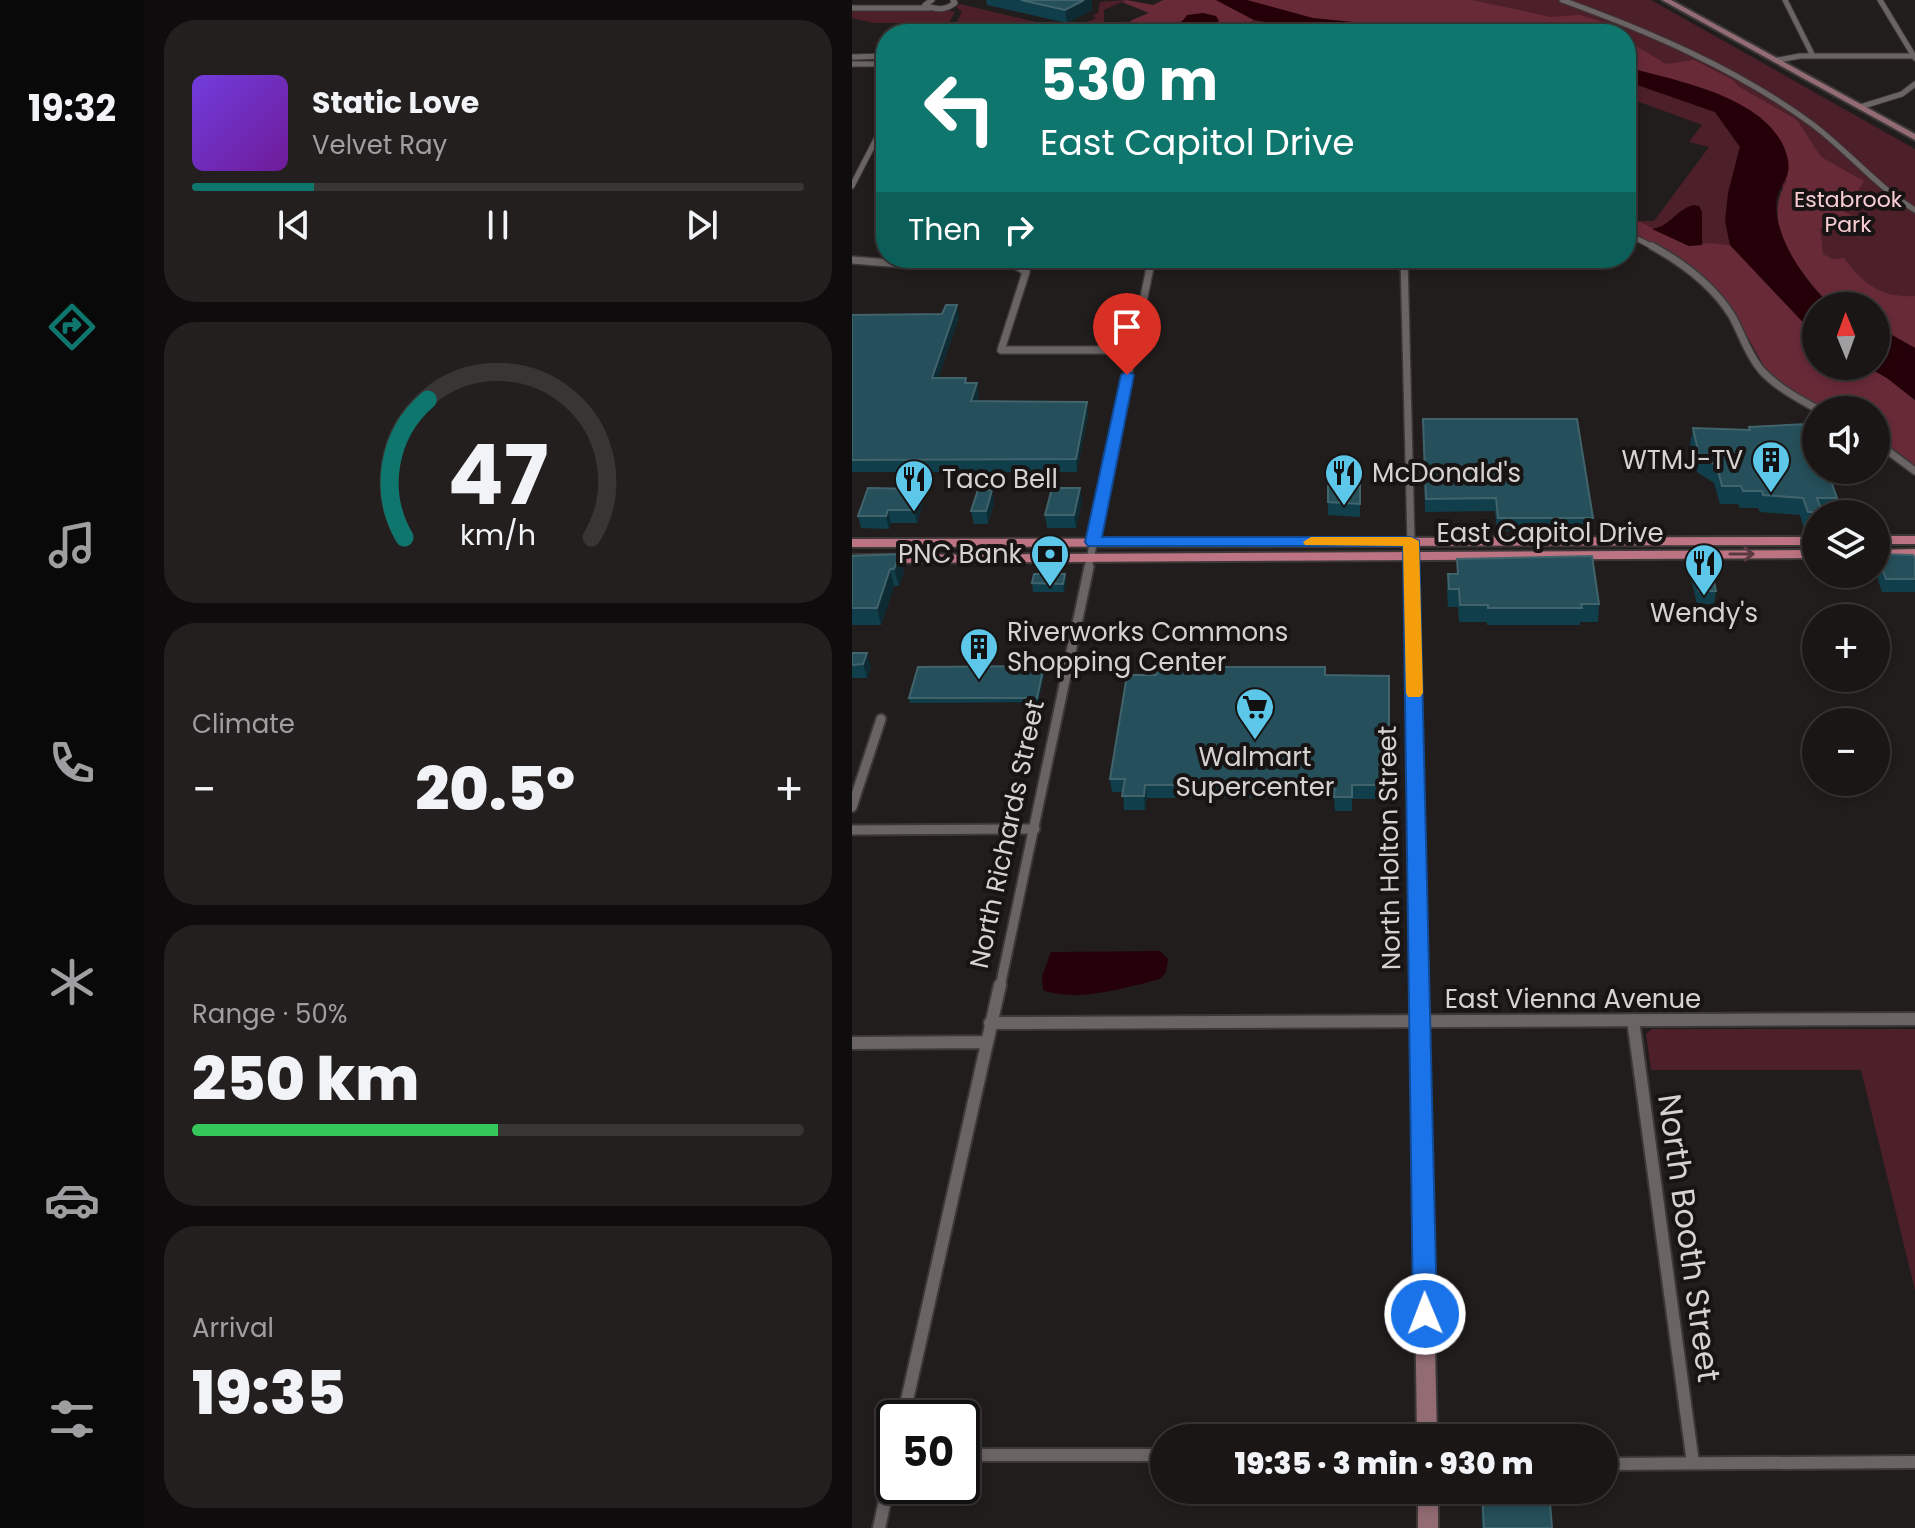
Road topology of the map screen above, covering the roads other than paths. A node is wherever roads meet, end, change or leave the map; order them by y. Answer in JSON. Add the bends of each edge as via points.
{"nodes":[{"id":1,"x":953,"y":0,"type":"edge"},
{"id":2,"x":1562,"y":0,"type":"edge"},
{"id":3,"x":1666,"y":0,"type":"edge"},
{"id":4,"x":1785,"y":0,"type":"edge"},
{"id":5,"x":1880,"y":0,"type":"edge"},
{"id":6,"x":929,"y":4,"type":"edge"},
{"id":7,"x":852,"y":6,"type":"edge"},
{"id":8,"x":1621,"y":24,"type":"edge"},
{"id":9,"x":1636,"y":30,"type":"edge"},
{"id":10,"x":876,"y":56,"type":"edge"},
{"id":11,"x":1813,"y":56,"type":"junction"},
{"id":12,"x":1915,"y":56,"type":"edge"},
{"id":13,"x":852,"y":57,"type":"edge"},
{"id":14,"x":1778,"y":60,"type":"junction"},
{"id":15,"x":852,"y":64,"type":"edge"},
{"id":16,"x":876,"y":64,"type":"edge"},
{"id":17,"x":1915,"y":84,"type":"edge"},
{"id":18,"x":1860,"y":107,"type":"junction"},
{"id":19,"x":1915,"y":137,"type":"edge"},
{"id":20,"x":876,"y":139,"type":"edge"},
{"id":21,"x":852,"y":186,"type":"edge"},
{"id":22,"x":1915,"y":210,"type":"edge"},
{"id":23,"x":1636,"y":238,"type":"edge"},
{"id":24,"x":852,"y":260,"type":"edge"},
{"id":25,"x":876,"y":262,"type":"edge"},
{"id":26,"x":1023,"y":268,"type":"edge"},
{"id":27,"x":1150,"y":268,"type":"edge"},
{"id":28,"x":1404,"y":268,"type":"edge"},
{"id":29,"x":1133,"y":350,"type":"junction"},
{"id":30,"x":1802,"y":400,"type":"edge"},
{"id":31,"x":1890,"y":452,"type":"edge"},
{"id":32,"x":1915,"y":471,"type":"edge"},
{"id":33,"x":1890,"y":540,"type":"edge"},
{"id":34,"x":1915,"y":540,"type":"edge"},
{"id":35,"x":1802,"y":541,"type":"edge"},
{"id":36,"x":1093,"y":542,"type":"junction"},
{"id":37,"x":852,"y":543,"type":"edge"},
{"id":38,"x":1411,"y":549,"type":"junction"},
{"id":39,"x":1915,"y":553,"type":"edge"},
{"id":40,"x":1802,"y":554,"type":"edge"},
{"id":41,"x":1890,"y":554,"type":"edge"},
{"id":42,"x":1090,"y":558,"type":"junction"},
{"id":43,"x":852,"y":559,"type":"edge"},
{"id":44,"x":881,"y":719,"type":"dead end"},
{"id":45,"x":852,"y":807,"type":"edge"},
{"id":46,"x":1035,"y":829,"type":"junction"},
{"id":47,"x":852,"y":830,"type":"edge"},
{"id":48,"x":1915,"y":1019,"type":"edge"},
{"id":49,"x":1633,"y":1020,"type":"junction"},
{"id":50,"x":1420,"y":1021,"type":"junction"},
{"id":51,"x":990,"y":1023,"type":"junction"},
{"id":52,"x":986,"y":1042,"type":"junction"},
{"id":53,"x":852,"y":1043,"type":"edge"},
{"id":54,"x":907,"y":1400,"type":"edge"},
{"id":55,"x":1427,"y":1424,"type":"edge"},
{"id":56,"x":980,"y":1455,"type":"edge"},
{"id":57,"x":1150,"y":1455,"type":"edge"},
{"id":58,"x":1915,"y":1462,"type":"edge"},
{"id":59,"x":1693,"y":1463,"type":"junction"},
{"id":60,"x":1618,"y":1464,"type":"edge"},
{"id":61,"x":884,"y":1504,"type":"edge"},
{"id":62,"x":1428,"y":1504,"type":"edge"},
{"id":63,"x":879,"y":1528,"type":"edge"},
{"id":64,"x":1428,"y":1528,"type":"edge"}],
"edges":[{"from":1,"to":6,"type":"street","via":[[949,7]]},
{"from":2,"to":8,"type":"street"},
{"from":3,"to":14,"type":"main road"},
{"from":4,"to":11,"type":"street"},
{"from":5,"to":12,"type":"street"},
{"from":6,"to":7,"type":"street"},
{"from":9,"to":22,"type":"street","via":[[1802,117],[1877,186]]},
{"from":10,"to":13,"type":"street"},
{"from":11,"to":12,"type":"street"},
{"from":11,"to":14,"type":"street"},
{"from":14,"to":18,"type":"main road"},
{"from":15,"to":16,"type":"street"},
{"from":17,"to":18,"type":"street"},
{"from":18,"to":19,"type":"main road"},
{"from":20,"to":21,"type":"street"},
{"from":23,"to":30,"type":"street","via":[[1680,262],[1710,288],[1763,372]]},
{"from":24,"to":25,"type":"street"},
{"from":26,"to":29,"type":"street","via":[[1026,272],[1001,350]]},
{"from":27,"to":29,"type":"street","name":"North Richards Street"},
{"from":28,"to":38,"type":"street","name":"North Holton Street"},
{"from":29,"to":36,"type":"street","name":"North Richards Street"},
{"from":31,"to":32,"type":"street"},
{"from":33,"to":34,"type":"main road"},
{"from":35,"to":38,"type":"main road","name":"East Capitol Drive"},
{"from":36,"to":37,"type":"main road","name":"East Capitol Drive"},
{"from":36,"to":38,"type":"main road","name":"East Capitol Drive"},
{"from":36,"to":42,"type":"street","name":"North Richards Street"},
{"from":38,"to":40,"type":"main road","name":"East Capitol Drive","one_way":true},
{"from":38,"to":42,"type":"main road","name":"East Capitol Drive"},
{"from":38,"to":50,"type":"main road","name":"North Holton Street"},
{"from":39,"to":41,"type":"main road"},
{"from":42,"to":43,"type":"main road","name":"East Capitol Drive"},
{"from":42,"to":46,"type":"street","name":"North Richards Street"},
{"from":44,"to":45,"type":"street"},
{"from":46,"to":47,"type":"street"},
{"from":46,"to":51,"type":"street","name":"North Richards Street"},
{"from":48,"to":49,"type":"street","name":"East Vienna Avenue"},
{"from":49,"to":50,"type":"street","name":"East Vienna Avenue"},
{"from":49,"to":59,"type":"street","name":"North Booth Street"},
{"from":50,"to":51,"type":"street","name":"East Vienna Avenue"},
{"from":50,"to":55,"type":"main road","name":"North Holton Street"},
{"from":51,"to":52,"type":"street","name":"North Richards Street"},
{"from":52,"to":53,"type":"street"},
{"from":52,"to":54,"type":"street","name":"North Richards Street"},
{"from":56,"to":57,"type":"street"},
{"from":58,"to":59,"type":"street"},
{"from":59,"to":60,"type":"street"},
{"from":61,"to":63,"type":"street"},
{"from":62,"to":64,"type":"main road"}]}
